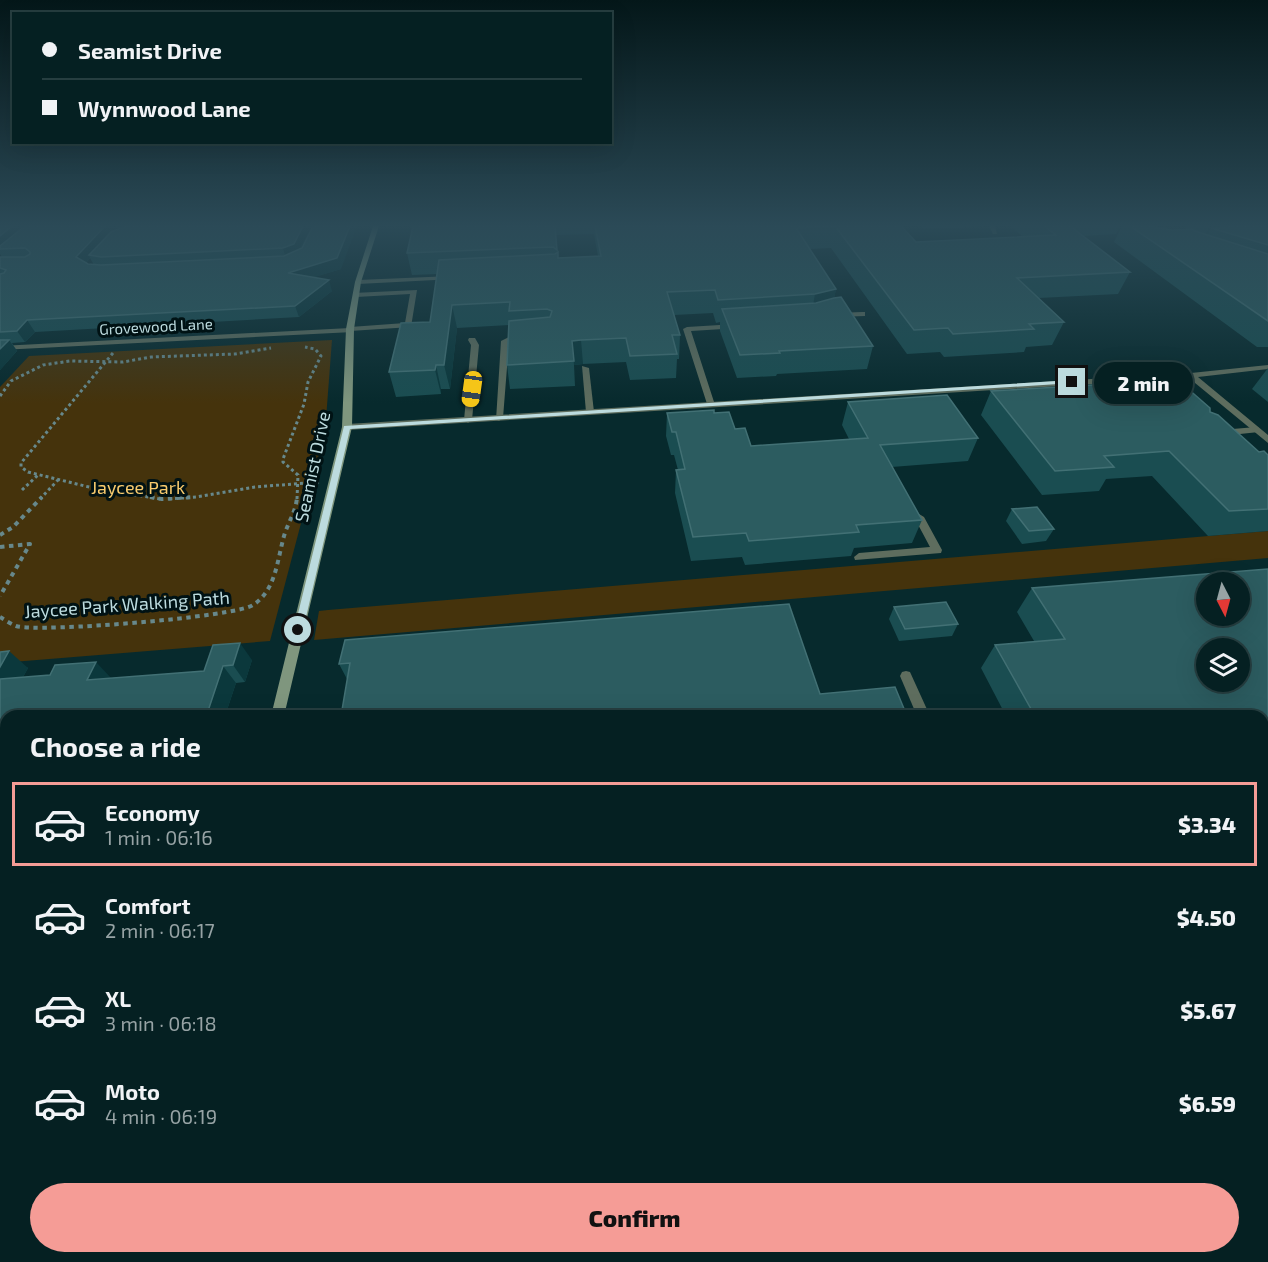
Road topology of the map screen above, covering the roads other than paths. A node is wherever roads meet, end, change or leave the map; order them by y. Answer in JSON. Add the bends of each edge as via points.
{"nodes":[{"id":1,"x":358,"y":285,"type":"edge"},
{"id":2,"x":356,"y":295,"type":"junction"},
{"id":3,"x":862,"y":314,"type":"dead end"},
{"id":4,"x":829,"y":316,"type":"edge"},
{"id":5,"x":743,"y":326,"type":"edge"},
{"id":6,"x":350,"y":330,"type":"junction"},
{"id":7,"x":529,"y":337,"type":"edge"},
{"id":8,"x":472,"y":340,"type":"dead end"},
{"id":9,"x":0,"y":348,"type":"edge"},
{"id":10,"x":585,"y":368,"type":"dead end"},
{"id":11,"x":1268,"y":368,"type":"edge"},
{"id":12,"x":1191,"y":375,"type":"junction"},
{"id":13,"x":711,"y":405,"type":"junction"},
{"id":14,"x":590,"y":412,"type":"junction"},
{"id":15,"x":499,"y":418,"type":"junction"},
{"id":16,"x":468,"y":420,"type":"junction"},
{"id":17,"x":347,"y":427,"type":"junction"},
{"id":18,"x":1208,"y":434,"type":"edge"},
{"id":19,"x":1263,"y":435,"type":"edge"},
{"id":20,"x":919,"y":517,"type":"edge"},
{"id":21,"x":859,"y":557,"type":"dead end"},
{"id":22,"x":906,"y":676,"type":"dead end"},
{"id":23,"x":278,"y":710,"type":"edge"},
{"id":24,"x":921,"y":710,"type":"edge"}],
"edges":[{"from":1,"to":2,"type":"street","name":"Seamist Drive"},
{"from":2,"to":6,"type":"street","name":"Seamist Drive"},
{"from":2,"to":6,"type":"street","name":"Grovewood Lane","via":[[414,292],[408,325]]},
{"from":3,"to":4,"type":"street"},
{"from":5,"to":13,"type":"street","via":[[687,329]]},
{"from":6,"to":9,"type":"street","name":"Grovewood Lane"},
{"from":6,"to":17,"type":"street","name":"Seamist Drive"},
{"from":7,"to":15,"type":"street","via":[[505,341]]},
{"from":8,"to":16,"type":"street","via":[[475,345]]},
{"from":10,"to":14,"type":"street"},
{"from":11,"to":12,"type":"street"},
{"from":12,"to":13,"type":"street"},
{"from":12,"to":19,"type":"street"},
{"from":13,"to":14,"type":"street"},
{"from":14,"to":15,"type":"street"},
{"from":15,"to":16,"type":"street"},
{"from":16,"to":17,"type":"street"},
{"from":17,"to":23,"type":"street","name":"Seamist Drive"},
{"from":18,"to":19,"type":"street"},
{"from":20,"to":21,"type":"street","via":[[937,550]]},
{"from":22,"to":24,"type":"street"}]}
